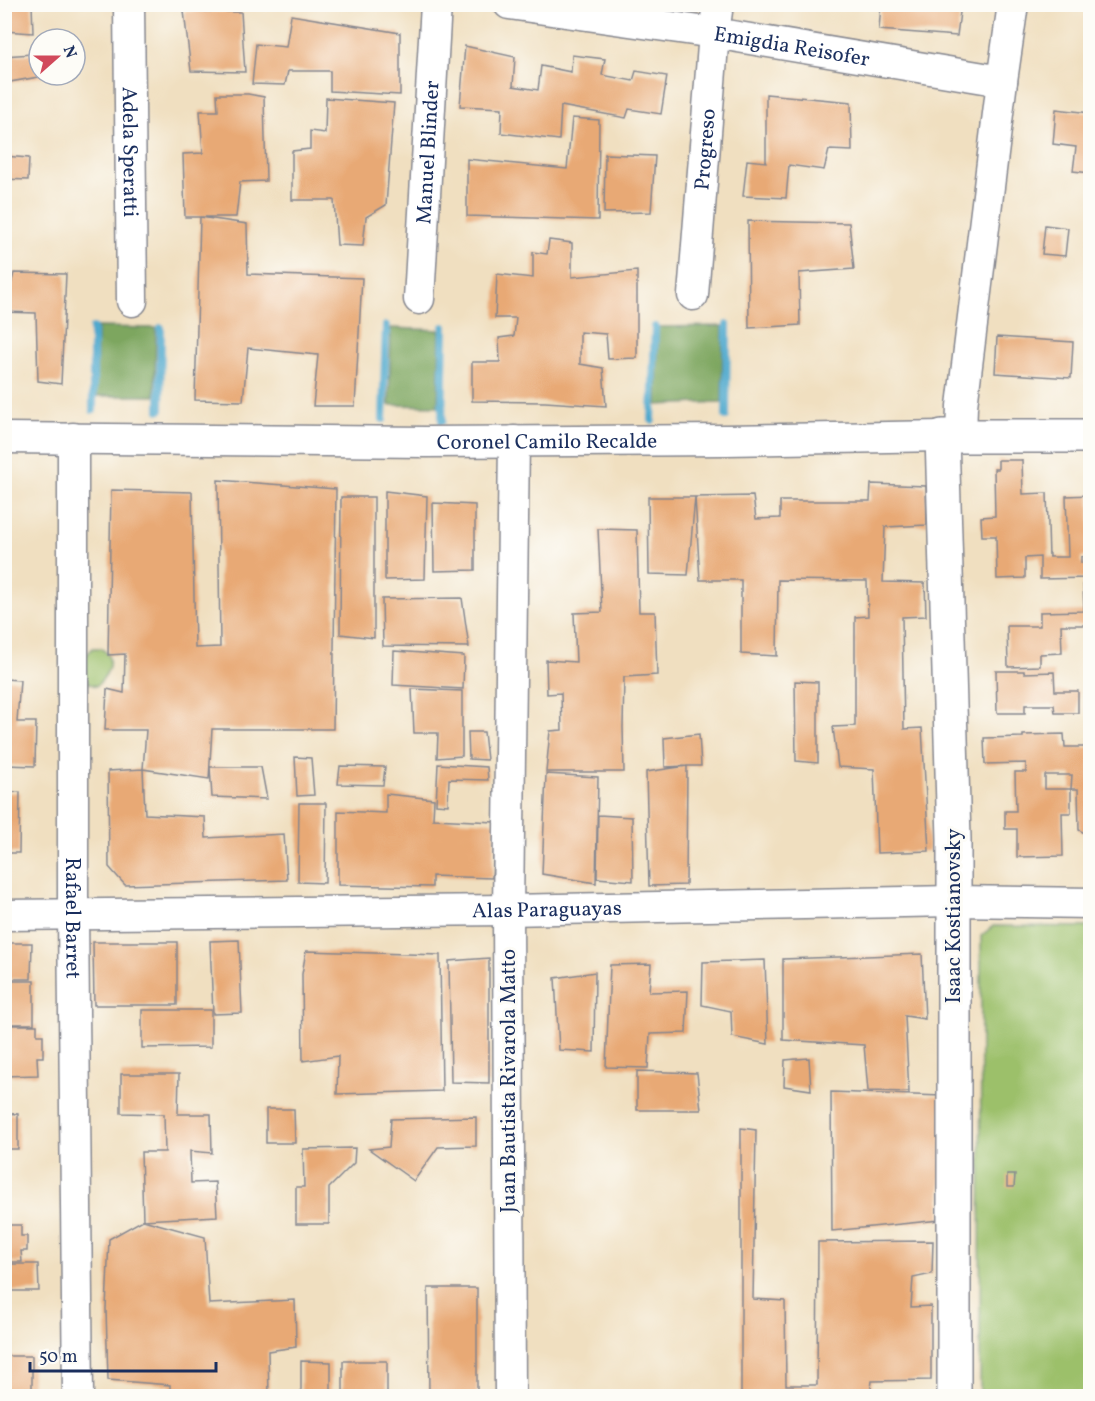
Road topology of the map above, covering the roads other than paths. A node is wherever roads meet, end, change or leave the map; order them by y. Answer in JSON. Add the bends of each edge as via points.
{"nodes":[{"id":1,"x":129,"y":4,"type":"edge"},
{"id":2,"x":436,"y":4,"type":"edge"},
{"id":3,"x":509,"y":4,"type":"edge"},
{"id":4,"x":1013,"y":4,"type":"edge"},
{"id":5,"x":716,"y":19,"type":"edge"},
{"id":6,"x":1002,"y":81,"type":"junction"},
{"id":7,"x":693,"y":295,"type":"dead end"},
{"id":8,"x":419,"y":299,"type":"dead end"},
{"id":9,"x":132,"y":301,"type":"dead end"},
{"id":10,"x":952,"y":436,"type":"junction"},
{"id":11,"x":1090,"y":436,"type":"edge"},
{"id":12,"x":4,"y":438,"type":"edge"},
{"id":13,"x":73,"y":438,"type":"junction"},
{"id":14,"x":514,"y":441,"type":"junction"},
{"id":15,"x":953,"y":902,"type":"junction"},
{"id":16,"x":1090,"y":903,"type":"edge"},
{"id":17,"x":508,"y":910,"type":"junction"},
{"id":18,"x":73,"y":914,"type":"junction"},
{"id":19,"x":4,"y":915,"type":"edge"},
{"id":20,"x":78,"y":1396,"type":"edge"},
{"id":21,"x":510,"y":1396,"type":"edge"},
{"id":22,"x":954,"y":1396,"type":"edge"}],
"edges":[{"from":1,"to":9,"type":"street","name":"Adela Speratti"},
{"from":2,"to":8,"type":"street","name":"Manuel Blinder"},
{"from":3,"to":5,"type":"street","name":"Emigdia Reisofer"},
{"from":4,"to":6,"type":"street"},
{"from":5,"to":6,"type":"street","name":"Emigdia Reisofer"},
{"from":5,"to":7,"type":"street","name":"Progreso"},
{"from":6,"to":10,"type":"street","via":[[963,394]]},
{"from":10,"to":11,"type":"main road","name":"Coronel Camilo Recalde"},
{"from":10,"to":14,"type":"street","name":"Coronel Camilo Recalde"},
{"from":10,"to":15,"type":"main road","name":"Isaac Kostianovsky"},
{"from":12,"to":13,"type":"street","name":"Coronel Camilo Recalde"},
{"from":13,"to":14,"type":"street","name":"Coronel Camilo Recalde"},
{"from":13,"to":18,"type":"street","name":"Rafael Barret"},
{"from":14,"to":17,"type":"street","name":"Juan Bautista Rivarola Matto"},
{"from":15,"to":16,"type":"street","name":"Alas Paraguayas"},
{"from":15,"to":17,"type":"street","name":"Alas Paraguayas"},
{"from":15,"to":22,"type":"main road","name":"Isaac Kostianovsky"},
{"from":17,"to":18,"type":"street","name":"Alas Paraguayas"},
{"from":17,"to":21,"type":"street","name":"Juan Bautista Rivarola Matto"},
{"from":18,"to":19,"type":"street","name":"Alas Paraguayas"},
{"from":18,"to":20,"type":"street","name":"Rafael Barret"}]}
